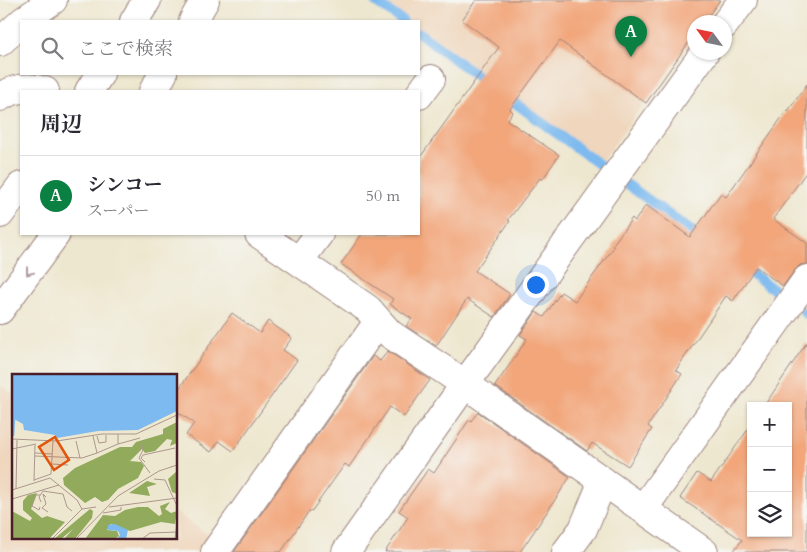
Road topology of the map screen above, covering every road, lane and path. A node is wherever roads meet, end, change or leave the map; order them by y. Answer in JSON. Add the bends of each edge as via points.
{"nodes":[{"id":1,"x":53,"y":0,"type":"edge"},
{"id":2,"x":146,"y":0,"type":"edge"},
{"id":3,"x":205,"y":0,"type":"edge"},
{"id":4,"x":742,"y":0,"type":"edge"},
{"id":5,"x":731,"y":15,"type":"edge"},
{"id":6,"x":25,"y":20,"type":"edge"},
{"id":7,"x":135,"y":20,"type":"edge"},
{"id":8,"x":194,"y":20,"type":"edge"},
{"id":9,"x":20,"y":24,"type":"edge"},
{"id":10,"x":0,"y":42,"type":"edge"},
{"id":11,"x":698,"y":60,"type":"edge"},
{"id":12,"x":99,"y":75,"type":"edge"},
{"id":13,"x":162,"y":75,"type":"edge"},
{"id":14,"x":40,"y":90,"type":"edge"},
{"id":15,"x":90,"y":90,"type":"edge"},
{"id":16,"x":154,"y":90,"type":"edge"},
{"id":17,"x":0,"y":97,"type":"edge"},
{"id":18,"x":20,"y":187,"type":"edge"},
{"id":19,"x":0,"y":214,"type":"edge"},
{"id":20,"x":55,"y":235,"type":"edge"},
{"id":21,"x":260,"y":235,"type":"edge"},
{"id":22,"x":318,"y":235,"type":"edge"},
{"id":23,"x":299,"y":261,"type":"junction"},
{"id":24,"x":807,"y":279,"type":"edge"},
{"id":25,"x":0,"y":310,"type":"edge"},
{"id":26,"x":378,"y":322,"type":"junction"},
{"id":27,"x":464,"y":384,"type":"junction"},
{"id":28,"x":603,"y":481,"type":"junction"},
{"id":29,"x":644,"y":509,"type":"junction"},
{"id":30,"x":215,"y":552,"type":"edge"},
{"id":31,"x":346,"y":552,"type":"edge"},
{"id":32,"x":566,"y":552,"type":"edge"},
{"id":33,"x":704,"y":552,"type":"edge"}],
"edges":[{"from":1,"to":6,"type":"main road"},
{"from":2,"to":7,"type":"main road"},
{"from":3,"to":8,"type":"main road"},
{"from":4,"to":5,"type":"main road"},
{"from":9,"to":10,"type":"main road"},
{"from":11,"to":27,"type":"main road"},
{"from":12,"to":15,"type":"main road"},
{"from":13,"to":16,"type":"main road"},
{"from":14,"to":17,"type":"main road","via":[[18,89]]},
{"from":18,"to":19,"type":"main road"},
{"from":20,"to":25,"type":"main road","one_way":true},
{"from":21,"to":23,"type":"main road"},
{"from":22,"to":23,"type":"main road"},
{"from":23,"to":26,"type":"main road","via":[[368,309]]},
{"from":24,"to":29,"type":"main road"},
{"from":26,"to":27,"type":"main road","via":[[390,334]]},
{"from":26,"to":30,"type":"main road"},
{"from":27,"to":28,"type":"main road"},
{"from":27,"to":31,"type":"main road"},
{"from":28,"to":29,"type":"main road"},
{"from":28,"to":32,"type":"main road","via":[[583,529]]},
{"from":29,"to":33,"type":"main road"}]}
